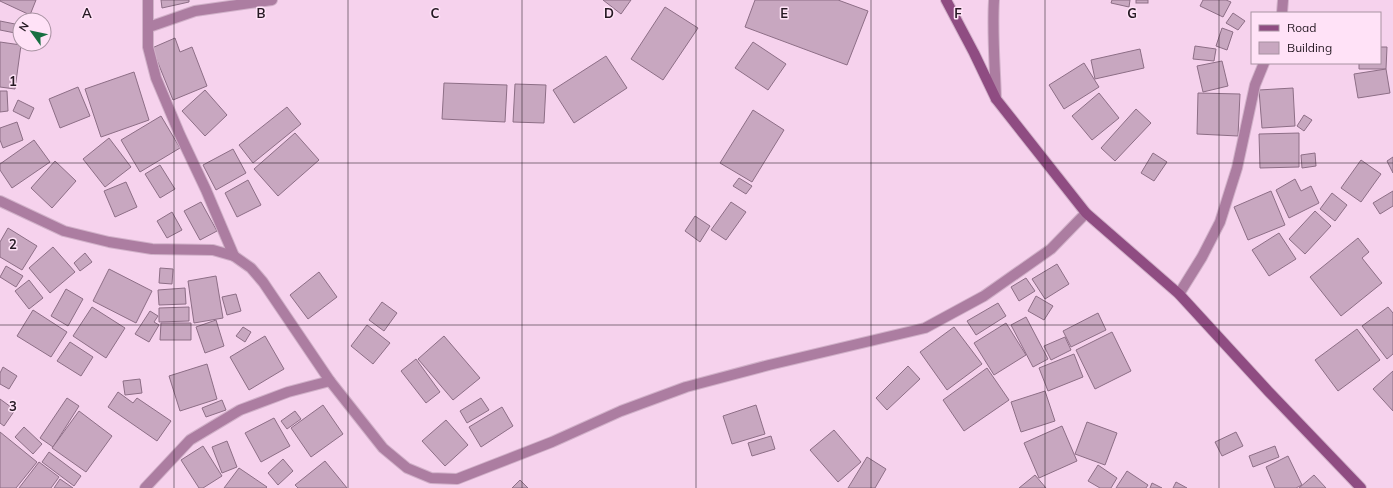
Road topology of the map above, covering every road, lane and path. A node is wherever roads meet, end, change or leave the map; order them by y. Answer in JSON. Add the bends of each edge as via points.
{"nodes":[{"id":1,"x":148,"y":0,"type":"edge"},
{"id":2,"x":272,"y":0,"type":"edge"},
{"id":3,"x":946,"y":0,"type":"edge"},
{"id":4,"x":994,"y":0,"type":"edge"},
{"id":5,"x":1283,"y":0,"type":"edge"},
{"id":6,"x":1282,"y":12,"type":"edge"},
{"id":7,"x":149,"y":27,"type":"junction"},
{"id":8,"x":1264,"y":64,"type":"edge"},
{"id":9,"x":996,"y":99,"type":"junction"},
{"id":10,"x":0,"y":201,"type":"edge"},
{"id":11,"x":1086,"y":214,"type":"junction"},
{"id":12,"x":234,"y":256,"type":"junction"},
{"id":13,"x":1179,"y":294,"type":"junction"},
{"id":14,"x":330,"y":381,"type":"junction"},
{"id":15,"x":431,"y":478,"type":"junction"},
{"id":16,"x":145,"y":488,"type":"edge"},
{"id":17,"x":427,"y":488,"type":"edge"},
{"id":18,"x":1361,"y":488,"type":"edge"}],
"edges":[{"from":1,"to":7,"type":"street"},
{"from":2,"to":7,"type":"street","via":[[195,11]]},
{"from":3,"to":9,"type":"street"},
{"from":4,"to":9,"type":"street"},
{"from":5,"to":6,"type":"street"},
{"from":7,"to":12,"type":"street","via":[[148,47],[156,78]]},
{"from":8,"to":13,"type":"street","via":[[1255,85],[1237,168],[1220,222]]},
{"from":9,"to":11,"type":"street"},
{"from":10,"to":12,"type":"street","via":[[64,232],[152,249],[213,250]]},
{"from":11,"to":13,"type":"street"},
{"from":11,"to":15,"type":"street","via":[[1045,253],[984,296],[925,328],[686,387],[457,478]]},
{"from":12,"to":14,"type":"street","via":[[252,268],[263,282]]},
{"from":13,"to":18,"type":"street","via":[[1268,392]]},
{"from":14,"to":15,"type":"street","via":[[383,448],[407,468]]},
{"from":14,"to":16,"type":"street","via":[[288,392],[240,410],[190,440]]},
{"from":15,"to":17,"type":"street"}]}
